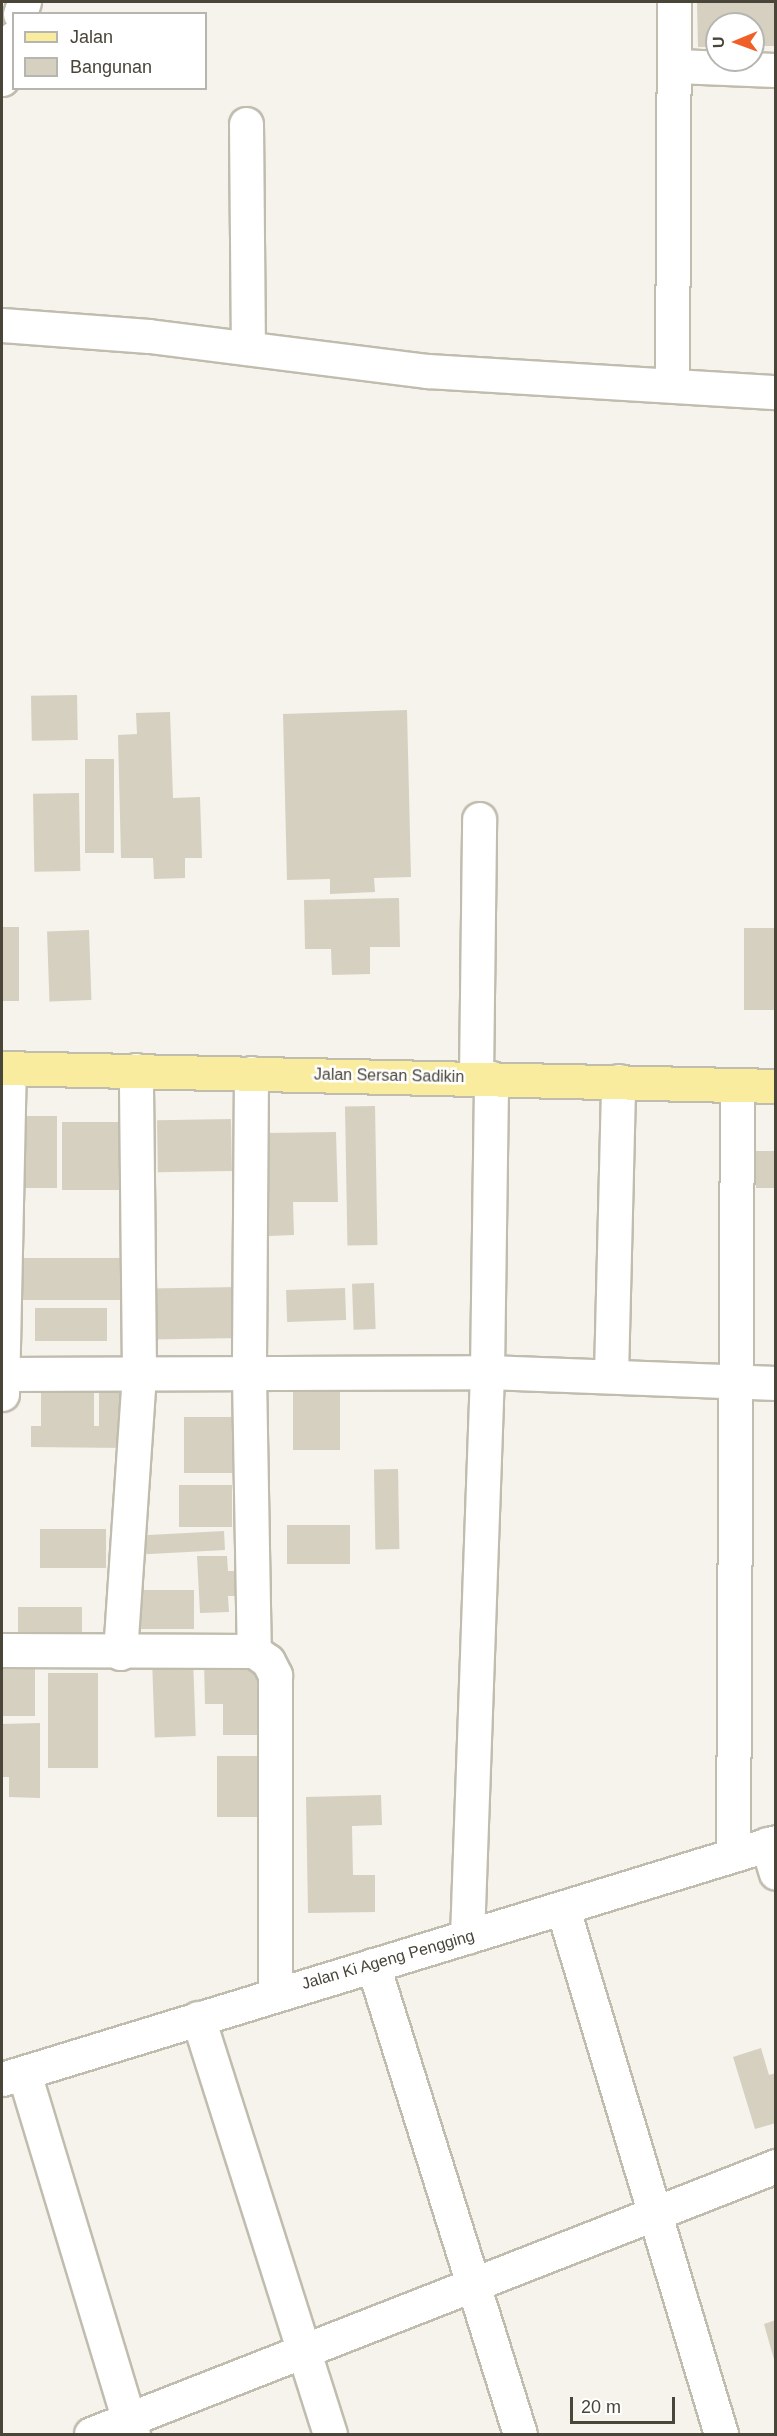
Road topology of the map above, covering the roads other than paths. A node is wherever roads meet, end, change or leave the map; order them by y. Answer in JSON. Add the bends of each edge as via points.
{"nodes":[{"id":1,"x":674,"y":2,"type":"edge"},
{"id":2,"x":12,"y":45,"type":"edge"},
{"id":3,"x":675,"y":66,"type":"junction"},
{"id":4,"x":776,"y":70,"type":"edge"},
{"id":5,"x":2,"y":79,"type":"edge"},
{"id":6,"x":246,"y":124,"type":"dead end"},
{"id":7,"x":2,"y":325,"type":"edge"},
{"id":8,"x":248,"y":348,"type":"junction"},
{"id":9,"x":672,"y":385,"type":"junction"},
{"id":10,"x":776,"y":392,"type":"edge"},
{"id":11,"x":479,"y":819,"type":"dead end"},
{"id":12,"x":5,"y":1068,"type":"edge"},
{"id":13,"x":136,"y":1070,"type":"junction"},
{"id":14,"x":251,"y":1073,"type":"junction"},
{"id":15,"x":484,"y":1078,"type":"junction"},
{"id":16,"x":618,"y":1081,"type":"junction"},
{"id":17,"x":737,"y":1085,"type":"junction"},
{"id":18,"x":776,"y":1086,"type":"edge"},
{"id":19,"x":139,"y":1372,"type":"junction"},
{"id":20,"x":487,"y":1372,"type":"junction"},
{"id":21,"x":2,"y":1374,"type":"edge"},
{"id":22,"x":611,"y":1375,"type":"junction"},
{"id":23,"x":249,"y":1376,"type":"junction"},
{"id":24,"x":736,"y":1383,"type":"junction"},
{"id":25,"x":776,"y":1383,"type":"edge"},
{"id":26,"x":2,"y":1396,"type":"edge"},
{"id":27,"x":2,"y":1650,"type":"edge"},
{"id":28,"x":254,"y":1651,"type":"junction"},
{"id":29,"x":120,"y":1653,"type":"junction"},
{"id":30,"x":773,"y":1853,"type":"edge"},
{"id":31,"x":733,"y":1855,"type":"junction"},
{"id":32,"x":563,"y":1909,"type":"junction"},
{"id":33,"x":467,"y":1937,"type":"junction"},
{"id":34,"x":373,"y":1965,"type":"junction"},
{"id":35,"x":275,"y":1994,"type":"junction"},
{"id":36,"x":198,"y":2018,"type":"junction"},
{"id":37,"x":13,"y":2076,"type":"edge"},
{"id":38,"x":776,"y":2166,"type":"edge"},
{"id":39,"x":656,"y":2212,"type":"junction"},
{"id":40,"x":474,"y":2284,"type":"junction"},
{"id":41,"x":304,"y":2351,"type":"junction"},
{"id":42,"x":130,"y":2427,"type":"edge"},
{"id":43,"x":91,"y":2434,"type":"edge"},
{"id":44,"x":330,"y":2434,"type":"edge"},
{"id":45,"x":520,"y":2434,"type":"edge"},
{"id":46,"x":721,"y":2434,"type":"edge"}],
"edges":[{"from":1,"to":3,"type":"street"},
{"from":2,"to":5,"type":"street"},
{"from":3,"to":4,"type":"street"},
{"from":3,"to":9,"type":"street"},
{"from":6,"to":8,"type":"street"},
{"from":7,"to":8,"type":"street"},
{"from":8,"to":9,"type":"street","via":[[428,371]]},
{"from":9,"to":10,"type":"street"},
{"from":11,"to":15,"type":"street"},
{"from":12,"to":13,"type":"main road","name":"Jalan Sersan Sadikin"},
{"from":12,"to":21,"type":"street"},
{"from":13,"to":14,"type":"main road","name":"Jalan Sersan Sadikin"},
{"from":13,"to":19,"type":"street"},
{"from":14,"to":15,"type":"main road","name":"Jalan Sersan Sadikin"},
{"from":14,"to":23,"type":"street"},
{"from":15,"to":16,"type":"main road","name":"Jalan Sersan Sadikin"},
{"from":15,"to":20,"type":"street"},
{"from":16,"to":17,"type":"main road","name":"Jalan Sersan Sadikin"},
{"from":16,"to":22,"type":"street"},
{"from":17,"to":18,"type":"main road","name":"Jalan Sersan Sadikin"},
{"from":17,"to":24,"type":"street"},
{"from":19,"to":21,"type":"street"},
{"from":19,"to":23,"type":"street"},
{"from":19,"to":29,"type":"street"},
{"from":20,"to":22,"type":"street"},
{"from":20,"to":23,"type":"street"},
{"from":20,"to":33,"type":"street"},
{"from":21,"to":26,"type":"street"},
{"from":22,"to":24,"type":"street"},
{"from":23,"to":28,"type":"street"},
{"from":24,"to":25,"type":"street"},
{"from":24,"to":31,"type":"street"},
{"from":27,"to":29,"type":"street"},
{"from":28,"to":29,"type":"street"},
{"from":28,"to":35,"type":"street","via":[[268,1662],[275,1675]]},
{"from":30,"to":31,"type":"street","name":"Jalan Ki Ageng Pengging"},
{"from":31,"to":32,"type":"street","name":"Jalan Ki Ageng Pengging"},
{"from":32,"to":33,"type":"street","name":"Jalan Ki Ageng Pengging"},
{"from":32,"to":39,"type":"street"},
{"from":33,"to":34,"type":"street","name":"Jalan Ki Ageng Pengging"},
{"from":34,"to":35,"type":"street","name":"Jalan Ki Ageng Pengging"},
{"from":34,"to":40,"type":"street"},
{"from":35,"to":36,"type":"street","name":"Jalan Ki Ageng Pengging"},
{"from":36,"to":37,"type":"street","name":"Jalan Ki Ageng Pengging"},
{"from":36,"to":41,"type":"street"},
{"from":37,"to":42,"type":"street"},
{"from":38,"to":39,"type":"street"},
{"from":39,"to":40,"type":"street"},
{"from":39,"to":46,"type":"street"},
{"from":40,"to":41,"type":"street"},
{"from":40,"to":45,"type":"street"},
{"from":41,"to":42,"type":"street"},
{"from":41,"to":44,"type":"street"},
{"from":42,"to":43,"type":"street"}]}
